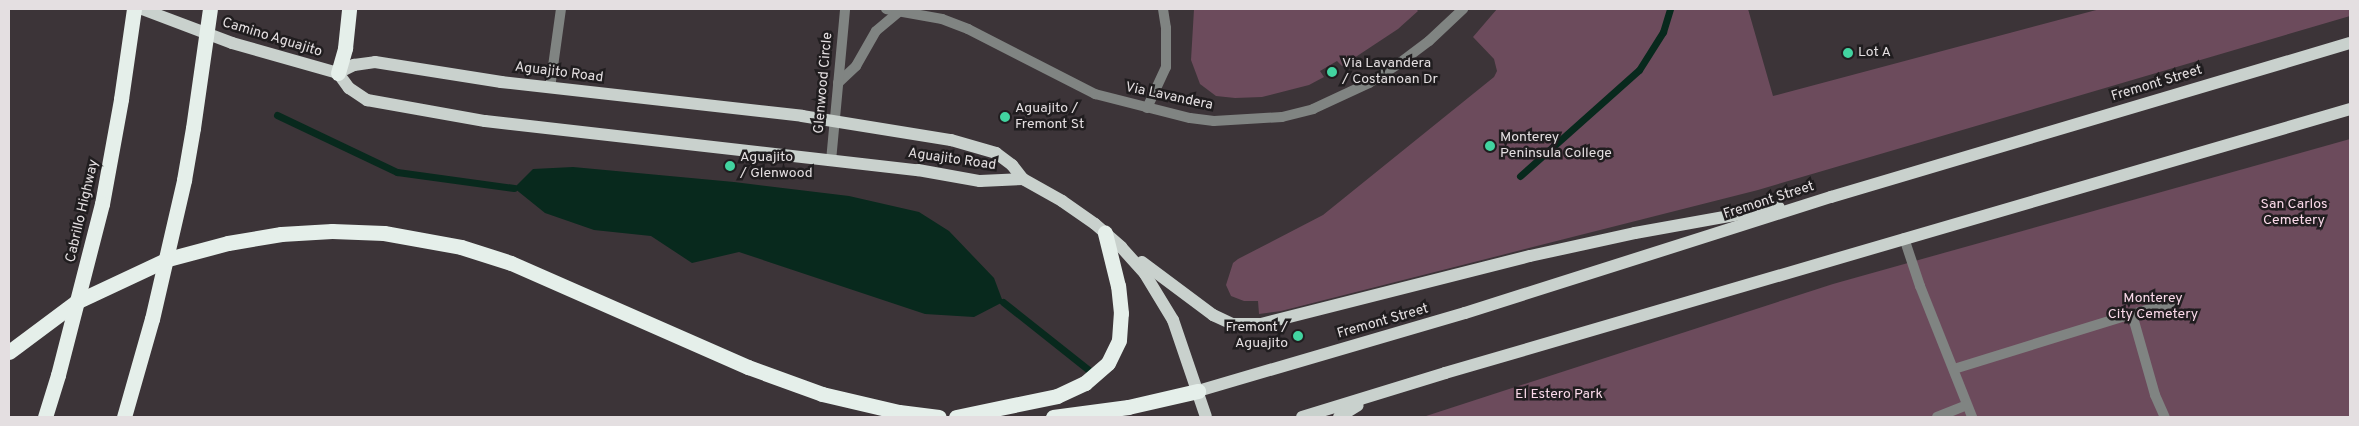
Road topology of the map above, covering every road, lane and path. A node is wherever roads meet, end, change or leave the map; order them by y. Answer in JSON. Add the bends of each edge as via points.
{"nodes":[{"id":1,"x":134,"y":9,"type":"edge"},
{"id":2,"x":142,"y":9,"type":"edge"},
{"id":3,"x":210,"y":9,"type":"edge"},
{"id":4,"x":349,"y":9,"type":"edge"},
{"id":5,"x":561,"y":9,"type":"edge"},
{"id":6,"x":845,"y":9,"type":"edge"},
{"id":7,"x":886,"y":9,"type":"edge"},
{"id":8,"x":1163,"y":9,"type":"edge"},
{"id":9,"x":1463,"y":9,"type":"edge"},
{"id":10,"x":900,"y":11,"type":"junction"},
{"id":11,"x":2350,"y":42,"type":"edge"},
{"id":12,"x":338,"y":73,"type":"junction"},
{"id":13,"x":838,"y":83,"type":"junction"},
{"id":14,"x":550,"y":88,"type":"junction"},
{"id":15,"x":1147,"y":108,"type":"junction"},
{"id":16,"x":2350,"y":109,"type":"edge"},
{"id":17,"x":835,"y":121,"type":"junction"},
{"id":18,"x":831,"y":161,"type":"junction"},
{"id":19,"x":1023,"y":179,"type":"junction"},
{"id":20,"x":1830,"y":197,"type":"junction"},
{"id":21,"x":1105,"y":233,"type":"junction"},
{"id":22,"x":1904,"y":238,"type":"junction"},
{"id":23,"x":2172,"y":303,"type":"dead end"},
{"id":24,"x":2132,"y":314,"type":"junction"},
{"id":25,"x":9,"y":352,"type":"edge"},
{"id":26,"x":1954,"y":369,"type":"junction"},
{"id":27,"x":1198,"y":391,"type":"junction"},
{"id":28,"x":1370,"y":397,"type":"junction"},
{"id":29,"x":1967,"y":405,"type":"junction"},
{"id":30,"x":44,"y":417,"type":"edge"},
{"id":31,"x":124,"y":417,"type":"edge"},
{"id":32,"x":939,"y":417,"type":"edge"},
{"id":33,"x":956,"y":417,"type":"edge"},
{"id":34,"x":1053,"y":417,"type":"edge"},
{"id":35,"x":1206,"y":417,"type":"edge"},
{"id":36,"x":1302,"y":417,"type":"edge"},
{"id":37,"x":1339,"y":417,"type":"edge"},
{"id":38,"x":1937,"y":417,"type":"edge"},
{"id":39,"x":1972,"y":417,"type":"edge"},
{"id":40,"x":2164,"y":417,"type":"edge"}],
"edges":[{"from":1,"to":30,"type":"highway","name":"Cabrillo Highway","bridge":true,"via":[[112,152],[90,255]]},
{"from":2,"to":12,"type":"main road","name":"Camino Aguajito","via":[[232,43]]},
{"from":3,"to":31,"type":"highway","bridge":true,"via":[[184,180],[152,319]]},
{"from":4,"to":12,"type":"highway","via":[[345,48]]},
{"from":5,"to":14,"type":"street"},
{"from":6,"to":13,"type":"street","name":"Glenwood Circle"},
{"from":7,"to":10,"type":"street","name":"Via Lavandera"},
{"from":8,"to":15,"type":"street","via":[[1166,67]]},
{"from":9,"to":15,"type":"street","name":"Via Lavandera","via":[[1401,62],[1369,83],[1313,109],[1282,117],[1214,121]]},
{"from":10,"to":13,"type":"street","via":[[876,31],[856,66]]},
{"from":10,"to":15,"type":"street","name":"Via Lavandera","via":[[942,19],[968,29],[1095,94]]},
{"from":11,"to":20,"type":"main road","name":"Fremont Street"},
{"from":12,"to":14,"type":"main road","name":"Aguajito Road","via":[[360,63],[375,62]]},
{"from":12,"to":18,"type":"main road","name":"Aguajito Road","via":[[357,95],[429,112]]},
{"from":13,"to":17,"type":"street","name":"Glenwood Circle"},
{"from":14,"to":17,"type":"main road","name":"Aguajito Road"},
{"from":16,"to":22,"type":"main road"},
{"from":17,"to":18,"type":"street","name":"Glenwood Circle"},
{"from":17,"to":19,"type":"main road","name":"Aguajito Road","via":[[971,145],[996,153]]},
{"from":18,"to":19,"type":"main road","name":"Aguajito Road","via":[[918,170],[980,181]]},
{"from":19,"to":21,"type":"main road","via":[[1072,207]]},
{"from":20,"to":21,"type":"main road","via":[[1540,254],[1261,324],[1232,324],[1213,314]]},
{"from":20,"to":27,"type":"main road","name":"Fremont Street","via":[[1465,313]]},
{"from":21,"to":27,"type":"main road","via":[[1139,267],[1165,304],[1180,336]]},
{"from":21,"to":33,"type":"highway","via":[[1121,313],[1119,340],[1108,363],[1085,383],[1057,396]]},
{"from":22,"to":26,"type":"street"},
{"from":22,"to":28,"type":"main road"},
{"from":23,"to":24,"type":"street"},
{"from":24,"to":26,"type":"street"},
{"from":24,"to":40,"type":"street"},
{"from":25,"to":32,"type":"highway","via":[[76,302],[168,259],[228,243],[281,234],[332,231],[384,233],[461,247],[512,262],[748,367],[822,394],[899,412]]},
{"from":26,"to":29,"type":"street"},
{"from":27,"to":34,"type":"highway","via":[[1128,407]]},
{"from":27,"to":35,"type":"main road"},
{"from":28,"to":36,"type":"main road"},
{"from":28,"to":37,"type":"main road"},
{"from":29,"to":38,"type":"street"},
{"from":29,"to":39,"type":"street"}]}
